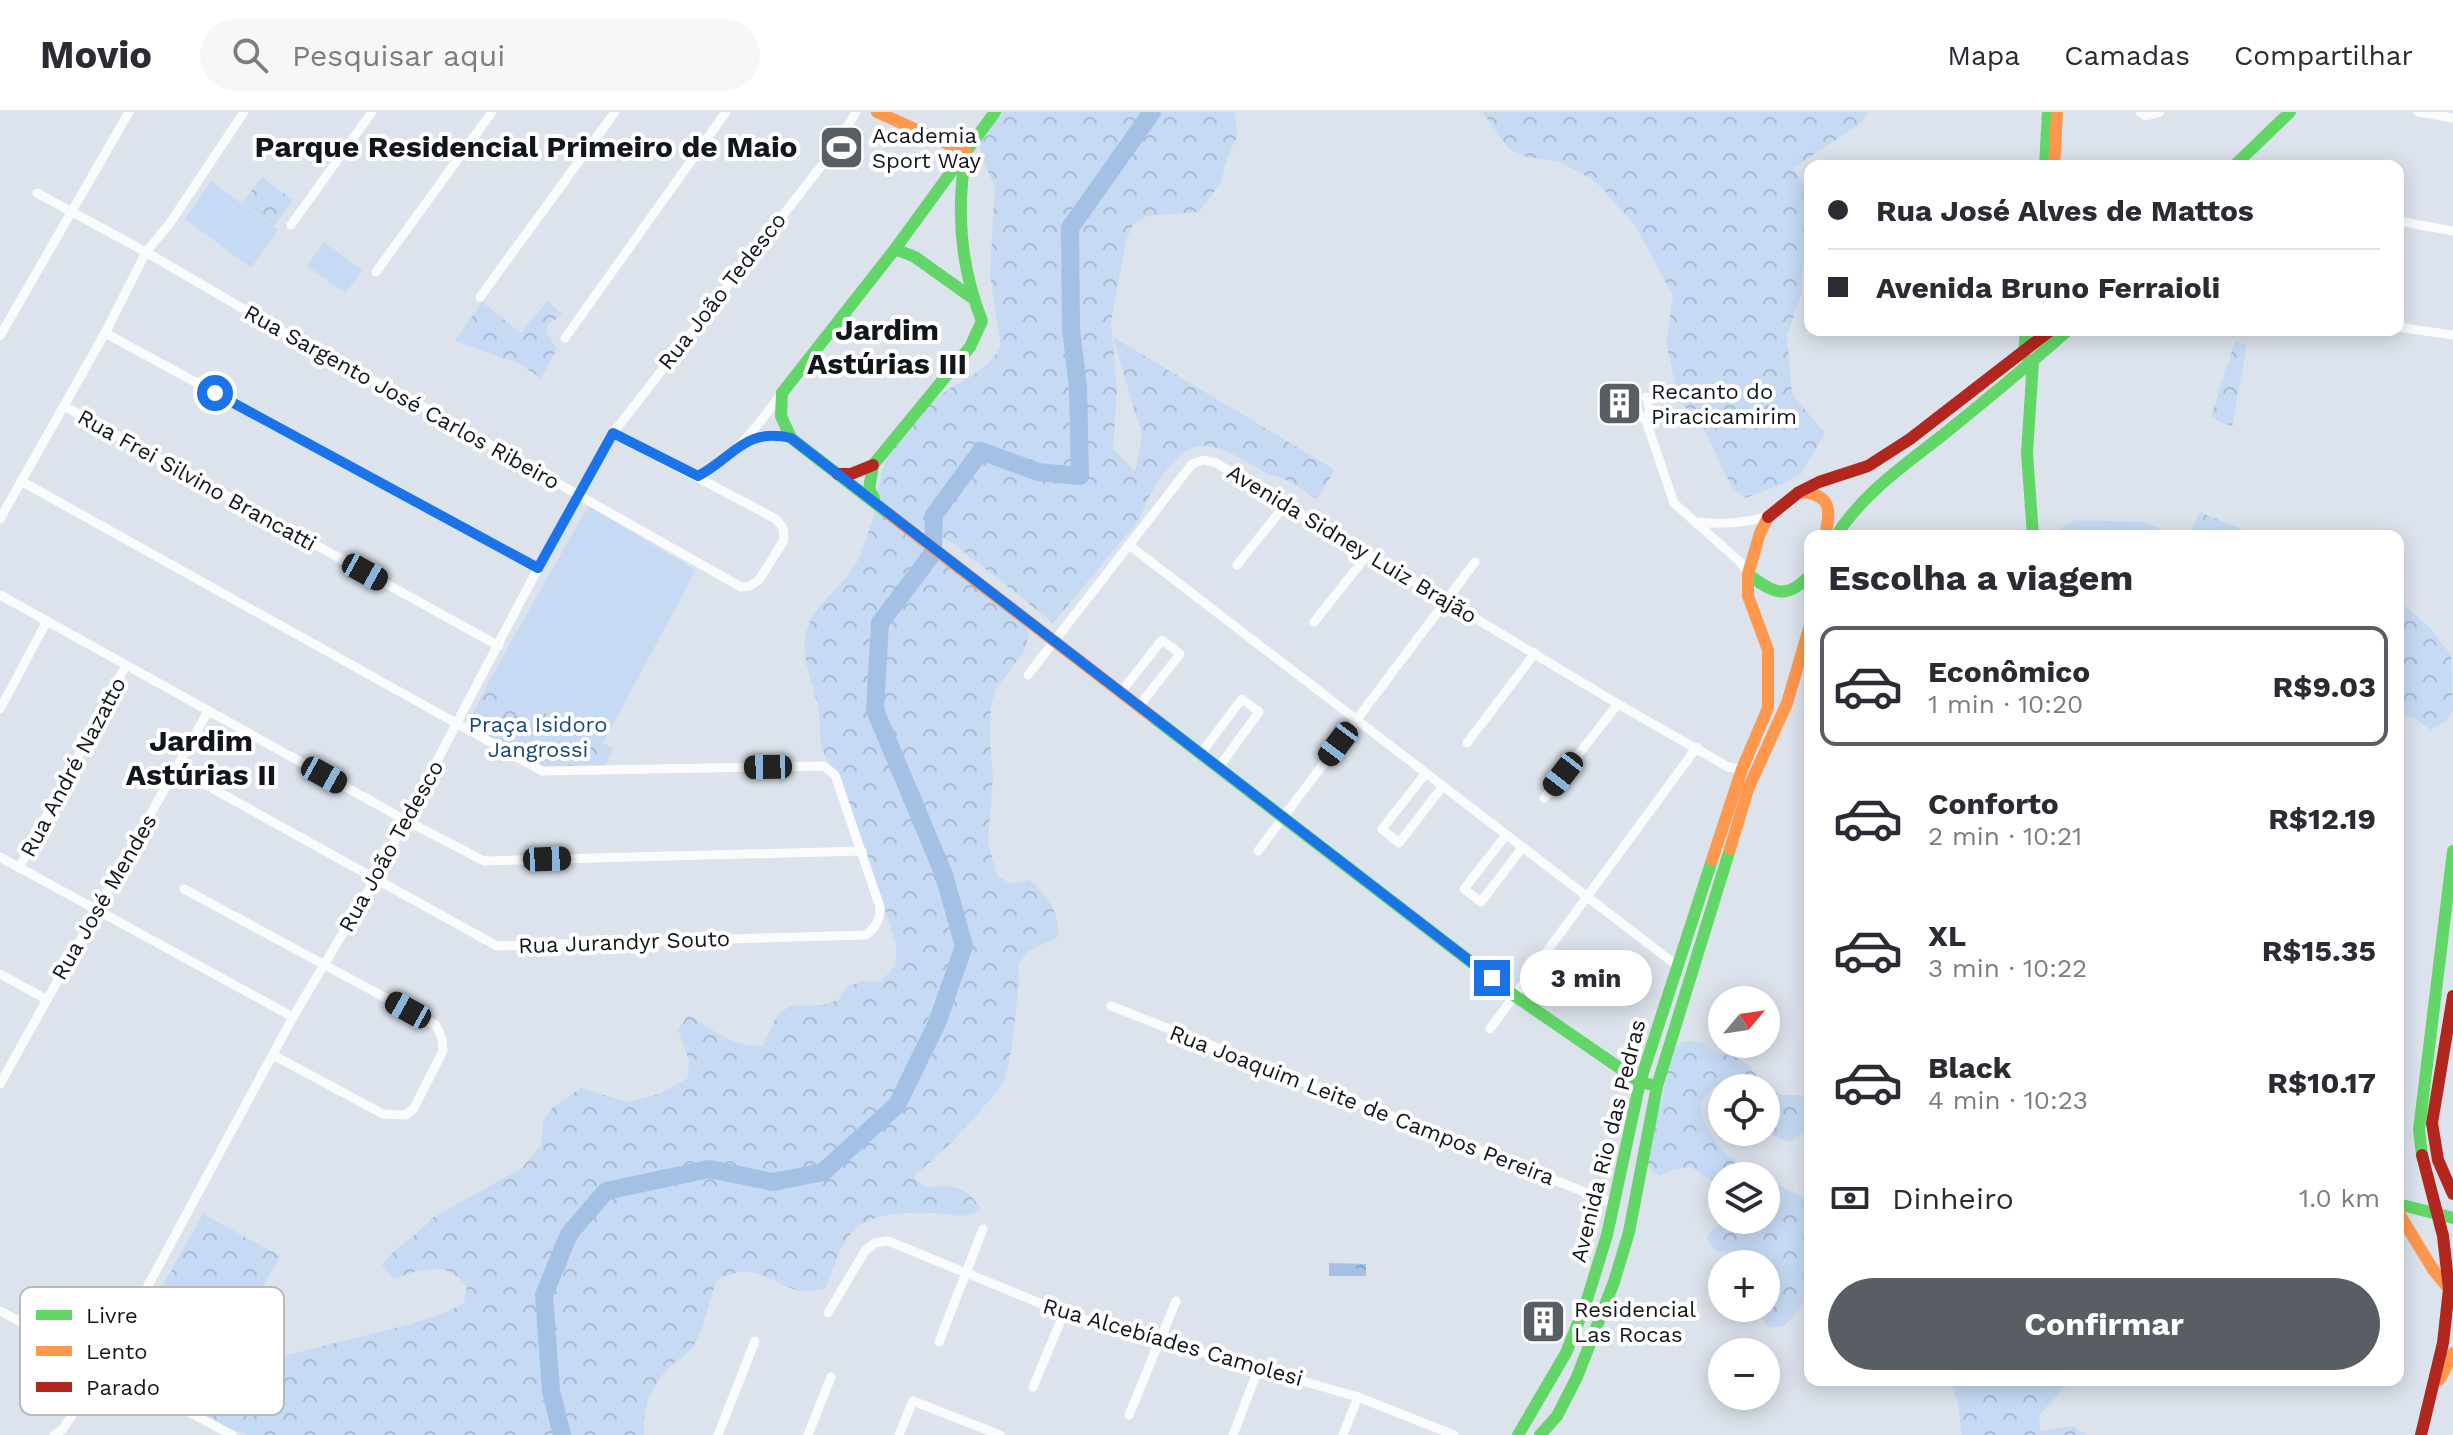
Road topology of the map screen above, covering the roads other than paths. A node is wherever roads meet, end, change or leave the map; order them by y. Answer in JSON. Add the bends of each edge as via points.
{"nodes":[{"id":1,"x":129,"y":112,"type":"edge"},
{"id":2,"x":244,"y":112,"type":"edge"},
{"id":3,"x":372,"y":112,"type":"edge"},
{"id":4,"x":492,"y":112,"type":"edge"},
{"id":5,"x":615,"y":112,"type":"edge"},
{"id":6,"x":726,"y":112,"type":"edge"},
{"id":7,"x":856,"y":112,"type":"edge"},
{"id":8,"x":877,"y":112,"type":"edge"},
{"id":9,"x":995,"y":112,"type":"edge"},
{"id":10,"x":2048,"y":112,"type":"edge"},
{"id":11,"x":2057,"y":112,"type":"edge"},
{"id":12,"x":2140,"y":112,"type":"edge"},
{"id":13,"x":2160,"y":112,"type":"edge"},
{"id":14,"x":2290,"y":112,"type":"edge"},
{"id":15,"x":2418,"y":112,"type":"edge"},
{"id":16,"x":2453,"y":118,"type":"edge"},
{"id":17,"x":966,"y":152,"type":"junction"},
{"id":18,"x":2045,"y":160,"type":"edge"},
{"id":19,"x":2054,"y":160,"type":"edge"},
{"id":20,"x":2240,"y":160,"type":"edge"},
{"id":21,"x":37,"y":193,"type":"dead end"},
{"id":22,"x":72,"y":212,"type":"junction"},
{"id":23,"x":2404,"y":222,"type":"edge"},
{"id":24,"x":291,"y":225,"type":"dead end"},
{"id":25,"x":2453,"y":231,"type":"edge"},
{"id":26,"x":895,"y":249,"type":"junction"},
{"id":27,"x":146,"y":252,"type":"junction"},
{"id":28,"x":376,"y":272,"type":"dead end"},
{"id":29,"x":480,"y":297,"type":"dead end"},
{"id":30,"x":971,"y":297,"type":"junction"},
{"id":31,"x":2404,"y":328,"type":"edge"},
{"id":32,"x":105,"y":333,"type":"junction"},
{"id":33,"x":2453,"y":335,"type":"edge"},
{"id":34,"x":0,"y":336,"type":"edge"},
{"id":35,"x":2025,"y":336,"type":"edge"},
{"id":36,"x":2042,"y":336,"type":"edge"},
{"id":37,"x":2047,"y":336,"type":"edge"},
{"id":38,"x":2061,"y":336,"type":"edge"},
{"id":39,"x":565,"y":338,"type":"dead end"},
{"id":40,"x":2024,"y":350,"type":"junction"},
{"id":41,"x":2044,"y":351,"type":"junction"},
{"id":42,"x":2027,"y":366,"type":"junction"},
{"id":43,"x":782,"y":393,"type":"junction"},
{"id":44,"x":1646,"y":397,"type":"dead end"},
{"id":45,"x":1635,"y":401,"type":"dead end"},
{"id":46,"x":64,"y":406,"type":"junction"},
{"id":47,"x":1646,"y":421,"type":"junction"},
{"id":48,"x":613,"y":433,"type":"junction"},
{"id":49,"x":791,"y":438,"type":"junction"},
{"id":50,"x":747,"y":439,"type":"junction"},
{"id":51,"x":873,"y":465,"type":"junction"},
{"id":52,"x":838,"y":474,"type":"junction"},
{"id":53,"x":698,"y":476,"type":"junction"},
{"id":54,"x":21,"y":481,"type":"junction"},
{"id":55,"x":1799,"y":492,"type":"junction"},
{"id":56,"x":579,"y":496,"type":"junction"},
{"id":57,"x":876,"y":502,"type":"junction"},
{"id":58,"x":1286,"y":504,"type":"junction"},
{"id":59,"x":1769,"y":516,"type":"junction"},
{"id":60,"x":0,"y":519,"type":"edge"},
{"id":61,"x":1699,"y":522,"type":"junction"},
{"id":62,"x":1826,"y":530,"type":"edge"},
{"id":63,"x":1839,"y":530,"type":"edge"},
{"id":64,"x":2033,"y":530,"type":"edge"},
{"id":65,"x":1129,"y":545,"type":"junction"},
{"id":66,"x":1369,"y":553,"type":"junction"},
{"id":67,"x":1475,"y":562,"type":"dead end"},
{"id":68,"x":1237,"y":565,"type":"dead end"},
{"id":69,"x":538,"y":568,"type":"junction"},
{"id":70,"x":1748,"y":574,"type":"junction"},
{"id":71,"x":1804,"y":582,"type":"edge"},
{"id":72,"x":0,"y":595,"type":"edge"},
{"id":73,"x":1447,"y":599,"type":"junction"},
{"id":74,"x":47,"y":621,"type":"junction"},
{"id":75,"x":1314,"y":622,"type":"dead end"},
{"id":76,"x":1055,"y":640,"type":"junction"},
{"id":77,"x":1804,"y":645,"type":"edge"},
{"id":78,"x":499,"y":646,"type":"junction"},
{"id":79,"x":1535,"y":653,"type":"junction"},
{"id":80,"x":126,"y":665,"type":"junction"},
{"id":81,"x":1028,"y":675,"type":"dead end"},
{"id":82,"x":1121,"y":692,"type":"junction"},
{"id":83,"x":1618,"y":704,"type":"junction"},
{"id":84,"x":1139,"y":706,"type":"junction"},
{"id":85,"x":0,"y":709,"type":"edge"},
{"id":86,"x":208,"y":711,"type":"junction"},
{"id":87,"x":1356,"y":720,"type":"junction"},
{"id":88,"x":458,"y":724,"type":"junction"},
{"id":89,"x":1467,"y":743,"type":"dead end"},
{"id":90,"x":1697,"y":747,"type":"junction"},
{"id":91,"x":1201,"y":753,"type":"junction"},
{"id":92,"x":1219,"y":767,"type":"junction"},
{"id":93,"x":177,"y":769,"type":"junction"},
{"id":94,"x":1742,"y":769,"type":"junction"},
{"id":95,"x":1426,"y":773,"type":"junction"},
{"id":96,"x":1443,"y":786,"type":"junction"},
{"id":97,"x":1544,"y":798,"type":"dead end"},
{"id":98,"x":1284,"y":817,"type":"junction"},
{"id":99,"x":407,"y":821,"type":"junction"},
{"id":100,"x":1506,"y":835,"type":"junction"},
{"id":101,"x":1522,"y":848,"type":"junction"},
{"id":102,"x":862,"y":851,"type":"junction"},
{"id":103,"x":1258,"y":851,"type":"dead end"},
{"id":104,"x":2453,"y":851,"type":"edge"},
{"id":105,"x":0,"y":857,"type":"edge"},
{"id":106,"x":2452,"y":863,"type":"edge"},
{"id":107,"x":19,"y":868,"type":"junction"},
{"id":108,"x":2453,"y":876,"type":"edge"},
{"id":109,"x":375,"y":879,"type":"junction"},
{"id":110,"x":184,"y":889,"type":"dead end"},
{"id":111,"x":1587,"y":897,"type":"junction"},
{"id":112,"x":95,"y":909,"type":"junction"},
{"id":113,"x":325,"y":963,"type":"junction"},
{"id":114,"x":1676,"y":965,"type":"junction"},
{"id":115,"x":0,"y":974,"type":"edge"},
{"id":116,"x":1515,"y":996,"type":"junction"},
{"id":117,"x":2453,"y":996,"type":"edge"},
{"id":118,"x":46,"y":999,"type":"junction"},
{"id":119,"x":1111,"y":1006,"type":"dead end"},
{"id":120,"x":293,"y":1017,"type":"junction"},
{"id":121,"x":1490,"y":1029,"type":"dead end"},
{"id":122,"x":273,"y":1055,"type":"junction"},
{"id":123,"x":1640,"y":1082,"type":"junction"},
{"id":124,"x":0,"y":1084,"type":"edge"},
{"id":125,"x":1657,"y":1086,"type":"junction"},
{"id":126,"x":2428,"y":1180,"type":"junction"},
{"id":127,"x":2453,"y":1194,"type":"edge"},
{"id":128,"x":2404,"y":1202,"type":"edge"},
{"id":129,"x":1613,"y":1203,"type":"junction"},
{"id":130,"x":2404,"y":1205,"type":"edge"},
{"id":131,"x":2436,"y":1212,"type":"junction"},
{"id":132,"x":2453,"y":1218,"type":"edge"},
{"id":133,"x":2404,"y":1222,"type":"edge"},
{"id":134,"x":983,"y":1229,"type":"dead end"},
{"id":135,"x":967,"y":1272,"type":"junction"},
{"id":136,"x":147,"y":1287,"type":"edge"},
{"id":137,"x":2451,"y":1291,"type":"edge"},
{"id":138,"x":1176,"y":1301,"type":"dead end"},
{"id":139,"x":830,"y":1309,"type":"dead end"},
{"id":140,"x":0,"y":1311,"type":"edge"},
{"id":141,"x":1064,"y":1313,"type":"junction"},
{"id":142,"x":20,"y":1322,"type":"edge"},
{"id":143,"x":755,"y":1341,"type":"dead end"},
{"id":144,"x":939,"y":1342,"type":"dead end"},
{"id":145,"x":1161,"y":1342,"type":"junction"},
{"id":146,"x":2453,"y":1353,"type":"edge"},
{"id":147,"x":1259,"y":1367,"type":"junction"},
{"id":148,"x":831,"y":1377,"type":"dead end"},
{"id":149,"x":1033,"y":1387,"type":"dead end"},
{"id":150,"x":1358,"y":1397,"type":"junction"},
{"id":151,"x":2426,"y":1412,"type":"junction"},
{"id":152,"x":74,"y":1415,"type":"edge"},
{"id":153,"x":194,"y":1415,"type":"edge"},
{"id":154,"x":1129,"y":1415,"type":"dead end"},
{"id":155,"x":63,"y":1433,"type":"edge"},
{"id":156,"x":232,"y":1435,"type":"edge"},
{"id":157,"x":718,"y":1435,"type":"edge"},
{"id":158,"x":808,"y":1435,"type":"edge"},
{"id":159,"x":899,"y":1435,"type":"edge"},
{"id":160,"x":1000,"y":1435,"type":"edge"},
{"id":161,"x":1233,"y":1435,"type":"edge"},
{"id":162,"x":1343,"y":1435,"type":"edge"},
{"id":163,"x":1453,"y":1435,"type":"edge"},
{"id":164,"x":1518,"y":1435,"type":"edge"},
{"id":165,"x":1540,"y":1435,"type":"edge"},
{"id":166,"x":2421,"y":1435,"type":"edge"}],
"edges":[{"from":1,"to":22,"type":"street"},
{"from":2,"to":27,"type":"street"},
{"from":3,"to":24,"type":"street"},
{"from":4,"to":28,"type":"street"},
{"from":5,"to":29,"type":"street"},
{"from":6,"to":39,"type":"street"},
{"from":7,"to":48,"type":"street","name":"Rua João Tedesco","via":[[833,151]]},
{"from":8,"to":17,"type":"street"},
{"from":9,"to":17,"type":"street"},
{"from":10,"to":18,"type":"street"},
{"from":11,"to":19,"type":"street"},
{"from":12,"to":13,"type":"street"},
{"from":14,"to":20,"type":"street"},
{"from":15,"to":16,"type":"street"},
{"from":17,"to":26,"type":"street"},
{"from":17,"to":30,"type":"street","via":[[960,183],[961,240]]},
{"from":21,"to":22,"type":"street","name":"Rua Sargento José Carlos Ribeiro"},
{"from":22,"to":27,"type":"street","name":"Rua Sargento José Carlos Ribeiro"},
{"from":22,"to":34,"type":"street"},
{"from":23,"to":25,"type":"street"},
{"from":26,"to":30,"type":"street"},
{"from":26,"to":43,"type":"street"},
{"from":27,"to":32,"type":"street"},
{"from":27,"to":56,"type":"street","name":"Rua Sargento José Carlos Ribeiro"},
{"from":30,"to":51,"type":"street","via":[[982,321],[970,347]]},
{"from":31,"to":33,"type":"street"},
{"from":32,"to":46,"type":"street"},
{"from":32,"to":69,"type":"street"},
{"from":35,"to":40,"type":"street"},
{"from":36,"to":40,"type":"street","name":"Avenida Rio das Pedras"},
{"from":37,"to":41,"type":"street"},
{"from":38,"to":41,"type":"street"},
{"from":40,"to":42,"type":"street"},
{"from":40,"to":55,"type":"street","name":"Avenida Rio das Pedras","via":[[1868,466]]},
{"from":41,"to":42,"type":"street"},
{"from":42,"to":63,"type":"street","via":[[1883,481]]},
{"from":42,"to":64,"type":"street"},
{"from":43,"to":49,"type":"street","via":[[779,407]]},
{"from":43,"to":50,"type":"street"},
{"from":44,"to":47,"type":"street"},
{"from":45,"to":47,"type":"street"},
{"from":46,"to":54,"type":"street"},
{"from":46,"to":78,"type":"street","name":"Rua Frei Silvino Brancatti"},
{"from":47,"to":61,"type":"street","via":[[1674,503]]},
{"from":48,"to":53,"type":"street"},
{"from":48,"to":56,"type":"street","name":"Rua João Tedesco"},
{"from":49,"to":50,"type":"street","via":[[776,434]]},
{"from":49,"to":52,"type":"street"},
{"from":50,"to":53,"type":"street"},
{"from":51,"to":52,"type":"street"},
{"from":51,"to":57,"type":"street","via":[[869,489]]},
{"from":52,"to":57,"type":"street"},
{"from":53,"to":56,"type":"street","name":"Rua Sargento José Carlos Ribeiro","via":[[776,519],[783,528],[784,540],[750,586],[741,587]]},
{"from":54,"to":60,"type":"street"},
{"from":54,"to":88,"type":"street"},
{"from":55,"to":59,"type":"street","name":"Avenida Rio das Pedras"},
{"from":55,"to":62,"type":"street","via":[[1824,499],[1830,514]]},
{"from":56,"to":69,"type":"street","name":"Rua João Tedesco"},
{"from":57,"to":76,"type":"street"},
{"from":58,"to":65,"type":"street","name":"Avenida Sidney Luiz Brajão","via":[[1204,460],[1192,464]]},
{"from":58,"to":66,"type":"street","name":"Avenida Sidney Luiz Brajão"},
{"from":58,"to":68,"type":"street"},
{"from":59,"to":61,"type":"street","name":"Avenida Rio das Pedras","via":[[1735,523]]},
{"from":59,"to":70,"type":"street","name":"Avenida Rio das Pedras"},
{"from":61,"to":70,"type":"street"},
{"from":65,"to":76,"type":"street","name":"Avenida Sidney Luiz Brajão"},
{"from":65,"to":87,"type":"street"},
{"from":66,"to":73,"type":"street","name":"Avenida Sidney Luiz Brajão"},
{"from":66,"to":75,"type":"street"},
{"from":67,"to":73,"type":"street"},
{"from":69,"to":78,"type":"street","name":"Rua João Tedesco"},
{"from":70,"to":71,"type":"street","via":[[1783,593]]},
{"from":70,"to":94,"type":"street","name":"Avenida Rio das Pedras","via":[[1748,596],[1768,650],[1770,695]]},
{"from":72,"to":74,"type":"street"},
{"from":73,"to":79,"type":"street","name":"Avenida Sidney Luiz Brajão"},
{"from":73,"to":87,"type":"street"},
{"from":74,"to":80,"type":"street"},
{"from":74,"to":85,"type":"street"},
{"from":76,"to":81,"type":"street","name":"Avenida Sidney Luiz Brajão"},
{"from":76,"to":82,"type":"street"},
{"from":77,"to":125,"type":"street","name":"Avenida Rio das Pedras","via":[[1787,703],[1748,789]]},
{"from":78,"to":88,"type":"street","name":"Rua João Tedesco"},
{"from":79,"to":83,"type":"street","name":"Avenida Sidney Luiz Brajão"},
{"from":79,"to":89,"type":"street"},
{"from":80,"to":86,"type":"street"},
{"from":80,"to":107,"type":"street","name":"Rua André Nazatto"},
{"from":82,"to":84,"type":"street"},
{"from":82,"to":84,"type":"street","via":[[1162,640],[1180,654]]},
{"from":83,"to":90,"type":"street","name":"Avenida Sidney Luiz Brajão"},
{"from":83,"to":97,"type":"street"},
{"from":84,"to":91,"type":"street"},
{"from":86,"to":93,"type":"street","name":"Rua José Mendes"},
{"from":86,"to":99,"type":"street"},
{"from":87,"to":95,"type":"street"},
{"from":87,"to":98,"type":"street"},
{"from":88,"to":99,"type":"street","name":"Rua João Tedesco"},
{"from":88,"to":102,"type":"street","via":[[542,771],[824,766],[835,775]]},
{"from":90,"to":94,"type":"street","name":"Avenida Sidney Luiz Brajão","via":[[1728,767]]},
{"from":90,"to":111,"type":"street"},
{"from":91,"to":92,"type":"street"},
{"from":91,"to":92,"type":"street","via":[[1242,699],[1259,712]]},
{"from":92,"to":98,"type":"street"},
{"from":93,"to":109,"type":"street","name":"Rua Jurandyr Souto"},
{"from":93,"to":112,"type":"street","name":"Rua José Mendes"},
{"from":94,"to":114,"type":"street","name":"Avenida Rio das Pedras"},
{"from":95,"to":96,"type":"street"},
{"from":95,"to":96,"type":"street","via":[[1382,829],[1399,843]]},
{"from":96,"to":100,"type":"street"},
{"from":98,"to":103,"type":"street"},
{"from":98,"to":116,"type":"street"},
{"from":99,"to":102,"type":"street","via":[[484,861]]},
{"from":99,"to":109,"type":"street","name":"Rua João Tedesco"},
{"from":100,"to":101,"type":"street"},
{"from":100,"to":101,"type":"street","via":[[1464,889],[1481,902]]},
{"from":101,"to":111,"type":"street"},
{"from":102,"to":109,"type":"street","name":"Rua Jurandyr Souto","via":[[880,907],[880,918],[866,935],[497,946]]},
{"from":104,"to":106,"type":"street"},
{"from":105,"to":107,"type":"street"},
{"from":106,"to":108,"type":"street"},
{"from":106,"to":126,"type":"street","via":[[2420,1108]]},
{"from":107,"to":112,"type":"street"},
{"from":109,"to":113,"type":"street","name":"Rua João Tedesco"},
{"from":110,"to":113,"type":"street"},
{"from":111,"to":114,"type":"street"},
{"from":111,"to":116,"type":"street"},
{"from":112,"to":118,"type":"street","name":"Rua José Mendes"},
{"from":112,"to":120,"type":"street"},
{"from":113,"to":120,"type":"street","name":"Rua João Tedesco"},
{"from":113,"to":122,"type":"street","via":[[436,1025],[443,1051],[414,1108],[406,1115],[383,1114]]},
{"from":114,"to":123,"type":"street","name":"Avenida Rio das Pedras"},
{"from":115,"to":118,"type":"street"},
{"from":116,"to":121,"type":"street"},
{"from":116,"to":123,"type":"street"},
{"from":117,"to":127,"type":"street","via":[[2432,1123],[2441,1170]]},
{"from":118,"to":124,"type":"street","name":"Rua José Mendes"},
{"from":119,"to":129,"type":"street","name":"Rua Joaquim Leite de Campos Pereira"},
{"from":120,"to":122,"type":"street","name":"Rua João Tedesco"},
{"from":122,"to":136,"type":"street","name":"Rua João Tedesco"},
{"from":123,"to":125,"type":"street"},
{"from":123,"to":129,"type":"street","name":"Avenida Rio das Pedras"},
{"from":125,"to":165,"type":"street","name":"Avenida Rio das Pedras","via":[[1629,1232],[1609,1297],[1577,1377],[1557,1416]]},
{"from":126,"to":128,"type":"street","via":[[2414,1200]]},
{"from":126,"to":131,"type":"street"},
{"from":129,"to":164,"type":"street","name":"Avenida Rio das Pedras","via":[[1586,1303],[1566,1353]]},
{"from":130,"to":131,"type":"street"},
{"from":131,"to":132,"type":"street"},
{"from":131,"to":137,"type":"street"},
{"from":133,"to":137,"type":"street"},
{"from":134,"to":135,"type":"street"},
{"from":135,"to":139,"type":"street","name":"Rua Alcebíades Camolesi","via":[[899,1244],[875,1243]]},
{"from":135,"to":141,"type":"street","name":"Rua Alcebíades Camolesi"},
{"from":135,"to":144,"type":"street"},
{"from":137,"to":151,"type":"street"},
{"from":138,"to":145,"type":"street"},
{"from":140,"to":142,"type":"street"},
{"from":141,"to":145,"type":"street","name":"Rua Alcebíades Camolesi"},
{"from":141,"to":149,"type":"street"},
{"from":143,"to":157,"type":"street"},
{"from":145,"to":147,"type":"street","name":"Rua Alcebíades Camolesi"},
{"from":145,"to":154,"type":"street"},
{"from":146,"to":151,"type":"street"},
{"from":147,"to":150,"type":"street","name":"Rua Alcebíades Camolesi"},
{"from":147,"to":161,"type":"street"},
{"from":148,"to":158,"type":"street"},
{"from":150,"to":162,"type":"street"},
{"from":150,"to":163,"type":"street","name":"Rua Alcebíades Camolesi"},
{"from":151,"to":166,"type":"street"},
{"from":152,"to":155,"type":"street","name":"Rua João Tedesco"},
{"from":153,"to":156,"type":"street"},
{"from":159,"to":160,"type":"street","via":[[913,1401]]}]}
